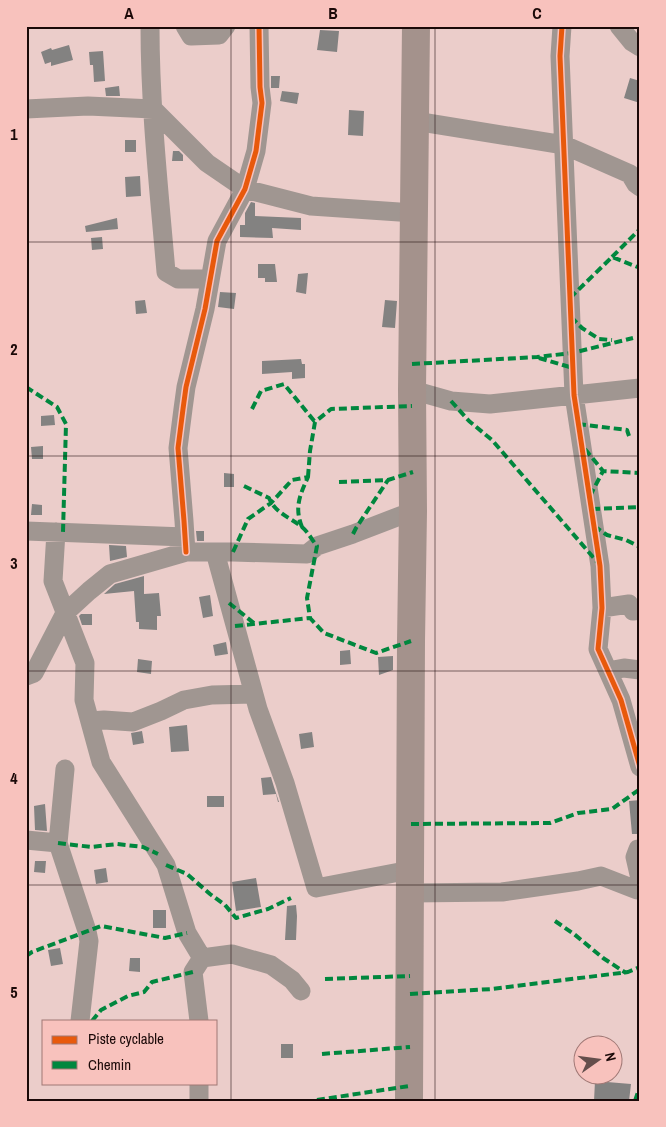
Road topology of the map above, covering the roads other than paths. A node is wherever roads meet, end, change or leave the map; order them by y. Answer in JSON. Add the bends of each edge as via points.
{"nodes":[{"id":1,"x":150,"y":26,"type":"edge"},
{"id":2,"x":185,"y":26,"type":"edge"},
{"id":3,"x":226,"y":26,"type":"edge"},
{"id":4,"x":259,"y":26,"type":"edge"},
{"id":5,"x":416,"y":26,"type":"edge"},
{"id":6,"x":562,"y":26,"type":"edge"},
{"id":7,"x":619,"y":26,"type":"edge"},
{"id":8,"x":640,"y":48,"type":"edge"},
{"id":9,"x":26,"y":108,"type":"edge"},
{"id":10,"x":153,"y":108,"type":"junction"},
{"id":11,"x":415,"y":121,"type":"junction"},
{"id":12,"x":564,"y":146,"type":"junction"},
{"id":13,"x":640,"y":187,"type":"edge"},
{"id":14,"x":245,"y":189,"type":"junction"},
{"id":15,"x":414,"y":213,"type":"junction"},
{"id":16,"x":210,"y":279,"type":"junction"},
{"id":17,"x":640,"y":388,"type":"edge"},
{"id":18,"x":412,"y":390,"type":"junction"},
{"id":19,"x":574,"y":395,"type":"junction"},
{"id":20,"x":413,"y":511,"type":"junction"},
{"id":21,"x":26,"y":531,"type":"edge"},
{"id":22,"x":56,"y":532,"type":"junction"},
{"id":23,"x":185,"y":544,"type":"junction"},
{"id":24,"x":215,"y":552,"type":"junction"},
{"id":25,"x":602,"y":608,"type":"junction"},
{"id":26,"x":640,"y":610,"type":"edge"},
{"id":27,"x":65,"y":613,"type":"junction"},
{"id":28,"x":640,"y":670,"type":"edge"},
{"id":29,"x":608,"y":672,"type":"junction"},
{"id":30,"x":26,"y":676,"type":"edge"},
{"id":31,"x":254,"y":694,"type":"junction"},
{"id":32,"x":90,"y":721,"type":"junction"},
{"id":33,"x":640,"y":767,"type":"edge"},
{"id":34,"x":65,"y":769,"type":"dead end"},
{"id":35,"x":26,"y":840,"type":"edge"},
{"id":36,"x":58,"y":843,"type":"junction"},
{"id":37,"x":640,"y":849,"type":"edge"},
{"id":38,"x":640,"y":879,"type":"edge"},
{"id":39,"x":410,"y":882,"type":"junction"},
{"id":40,"x":640,"y":888,"type":"edge"},
{"id":41,"x":202,"y":958,"type":"junction"},
{"id":42,"x":301,"y":991,"type":"dead end"},
{"id":43,"x":80,"y":1020,"type":"edge"},
{"id":44,"x":199,"y":1020,"type":"edge"},
{"id":45,"x":199,"y":1084,"type":"edge"},
{"id":46,"x":199,"y":1101,"type":"edge"},
{"id":47,"x":409,"y":1101,"type":"edge"}],
"edges":[{"from":1,"to":10,"type":"street"},
{"from":2,"to":3,"type":"street","via":[[191,36],[219,35]]},
{"from":4,"to":14,"type":"street","via":[[262,103],[256,150]]},
{"from":5,"to":11,"type":"highway"},
{"from":6,"to":12,"type":"street"},
{"from":7,"to":8,"type":"street"},
{"from":9,"to":10,"type":"street"},
{"from":10,"to":14,"type":"street","via":[[207,163]]},
{"from":10,"to":16,"type":"street","via":[[166,272],[178,279]]},
{"from":11,"to":12,"type":"street"},
{"from":11,"to":15,"type":"highway"},
{"from":12,"to":13,"type":"street","via":[[630,174]]},
{"from":12,"to":19,"type":"street"},
{"from":14,"to":15,"type":"street","via":[[310,206]]},
{"from":14,"to":16,"type":"street","via":[[217,241]]},
{"from":15,"to":18,"type":"highway"},
{"from":16,"to":23,"type":"street","via":[[186,388],[178,448]]},
{"from":17,"to":19,"type":"street"},
{"from":18,"to":19,"type":"street","via":[[451,401],[490,404]]},
{"from":18,"to":20,"type":"highway"},
{"from":19,"to":25,"type":"street","via":[[600,566]]},
{"from":20,"to":24,"type":"street","via":[[317,546],[306,554]]},
{"from":20,"to":39,"type":"highway"},
{"from":21,"to":22,"type":"street"},
{"from":22,"to":23,"type":"street"},
{"from":22,"to":27,"type":"street","via":[[53,581]]},
{"from":23,"to":24,"type":"street"},
{"from":23,"to":27,"type":"street","via":[[110,574]]},
{"from":24,"to":31,"type":"street"},
{"from":25,"to":26,"type":"street","via":[[629,604],[633,610]]},
{"from":25,"to":29,"type":"street","via":[[598,649]]},
{"from":27,"to":30,"type":"street","via":[[34,673]]},
{"from":27,"to":32,"type":"street","via":[[85,663],[84,700]]},
{"from":28,"to":29,"type":"street","via":[[624,668]]},
{"from":29,"to":33,"type":"street","via":[[621,700]]},
{"from":31,"to":32,"type":"street","via":[[212,695],[184,700],[133,722]]},
{"from":31,"to":39,"type":"street","via":[[316,888]]},
{"from":32,"to":41,"type":"street","via":[[101,762],[166,865],[187,933]]},
{"from":34,"to":36,"type":"street"},
{"from":35,"to":36,"type":"street"},
{"from":36,"to":43,"type":"street","via":[[89,942]]},
{"from":37,"to":38,"type":"street","via":[[635,857]]},
{"from":39,"to":40,"type":"street","via":[[502,892],[601,876],[637,890]]},
{"from":39,"to":47,"type":"highway"},
{"from":41,"to":42,"type":"street","via":[[232,954],[271,965]]},
{"from":41,"to":44,"type":"street","via":[[193,972]]},
{"from":45,"to":46,"type":"street"}]}
